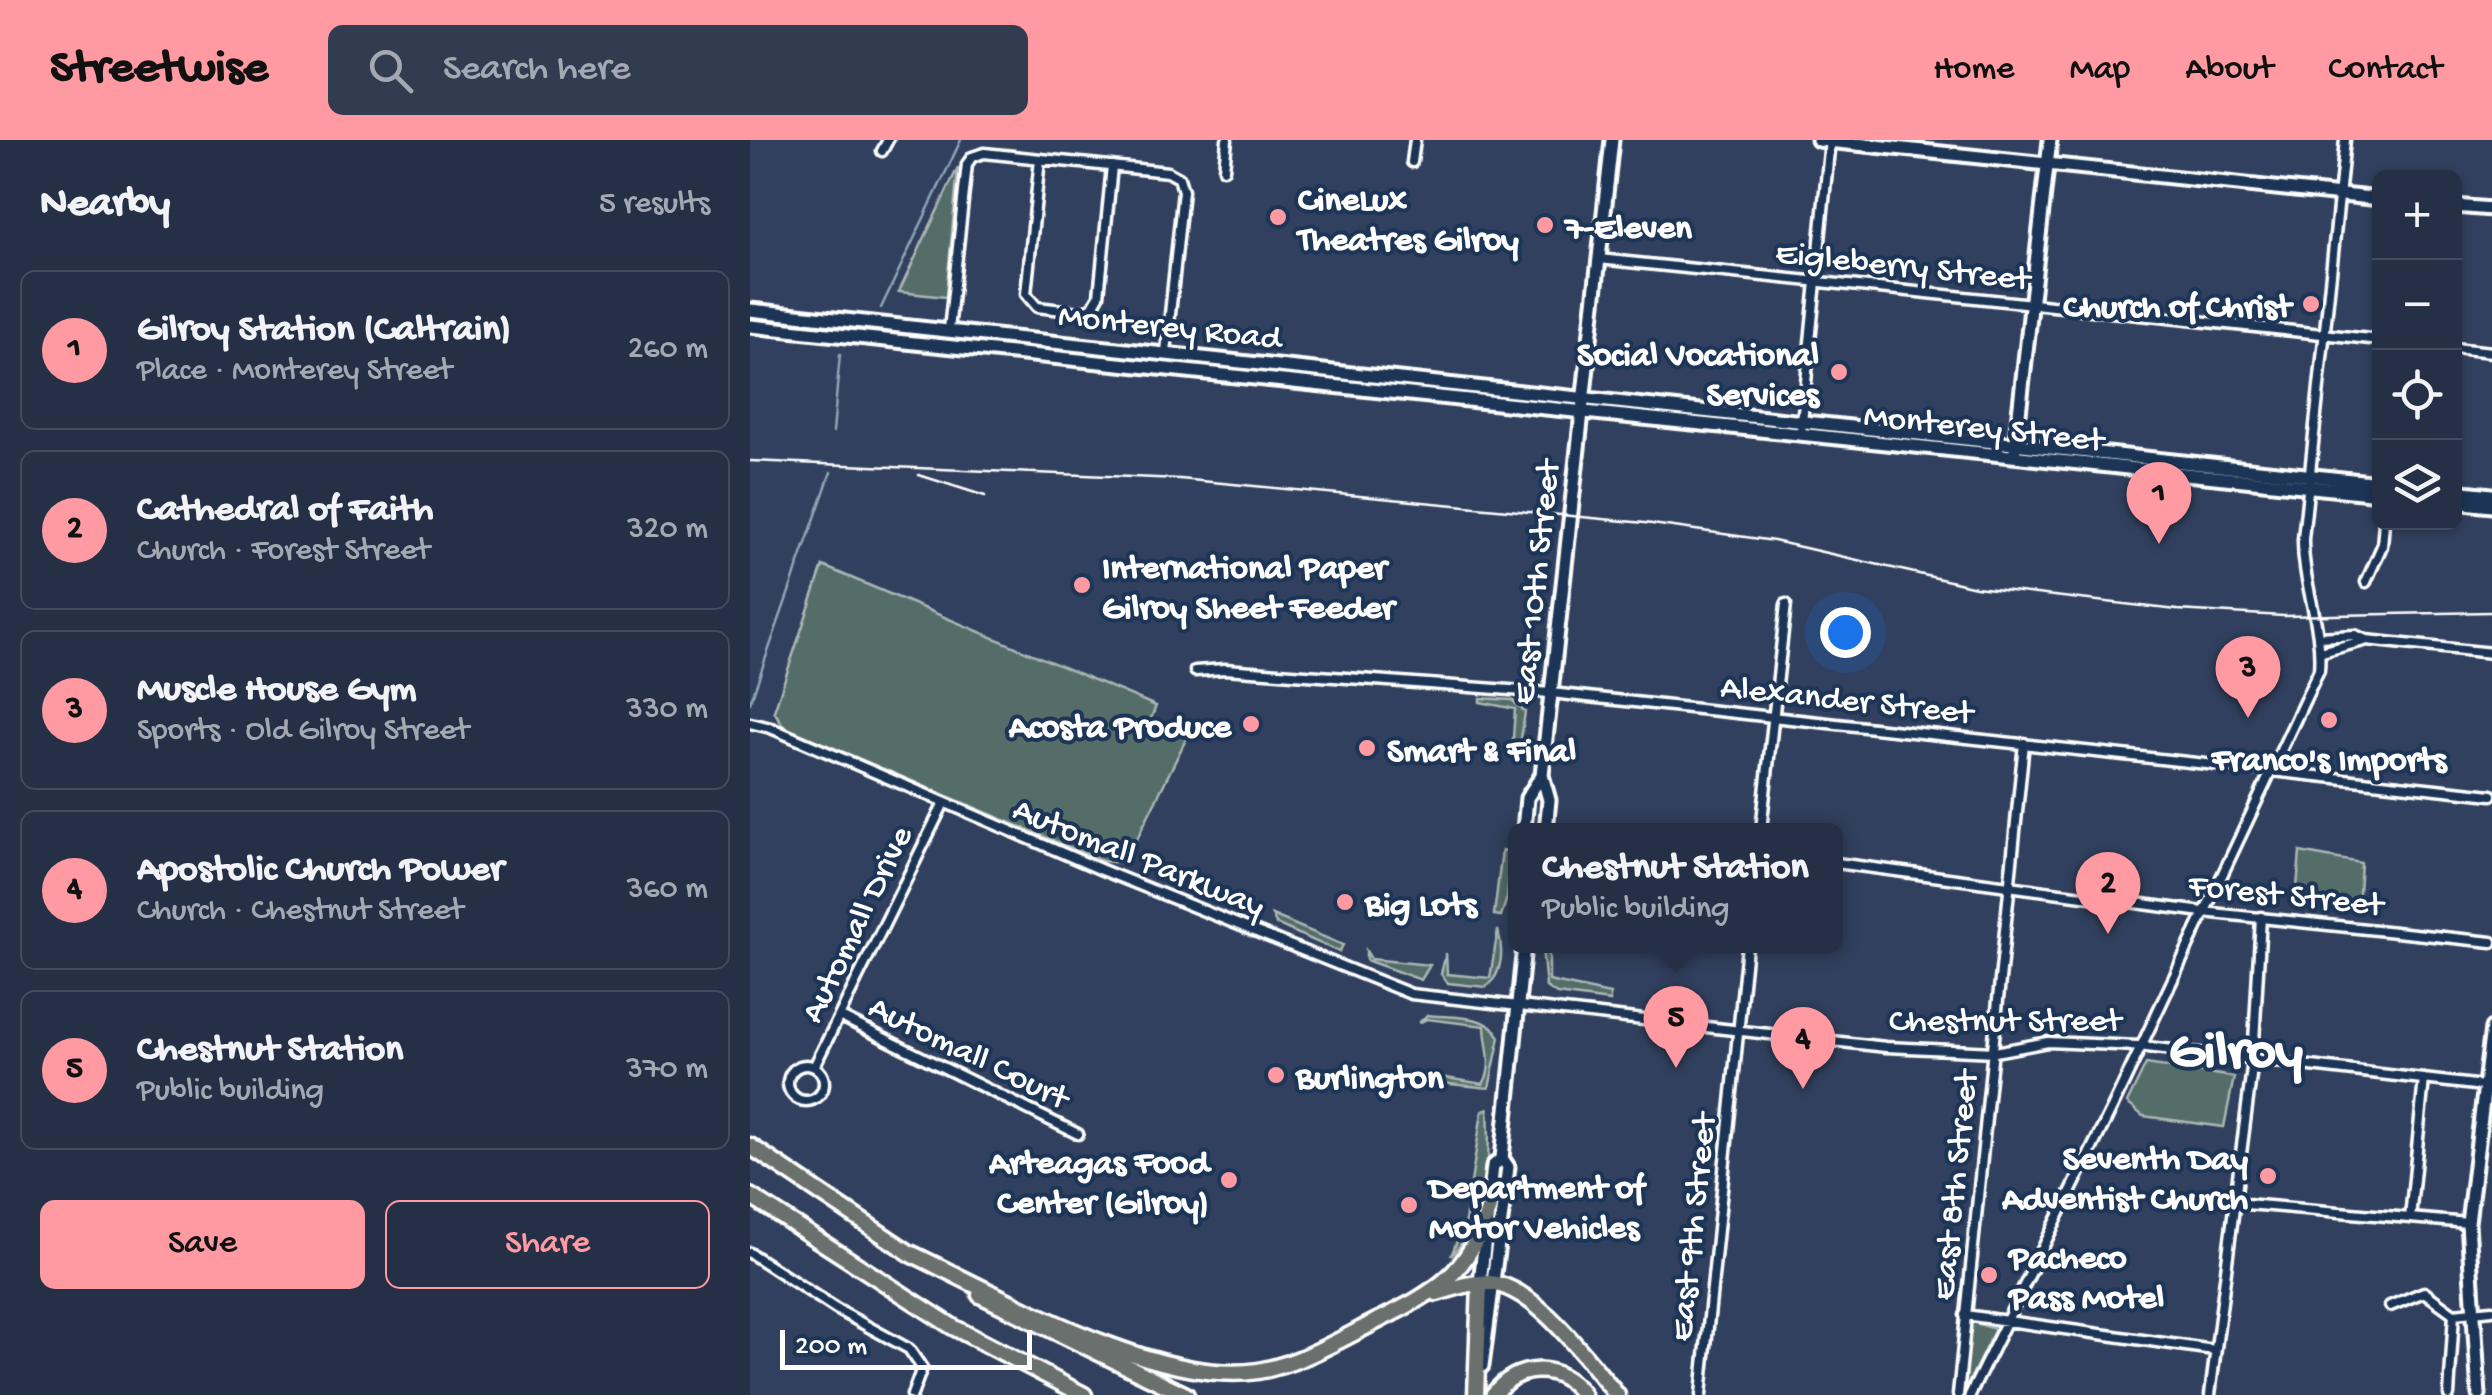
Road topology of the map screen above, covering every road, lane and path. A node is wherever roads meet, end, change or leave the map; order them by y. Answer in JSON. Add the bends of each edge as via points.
{"nodes":[{"id":1,"x":888,"y":140,"type":"edge"},
{"id":2,"x":1227,"y":140,"type":"edge"},
{"id":3,"x":1415,"y":140,"type":"edge"},
{"id":4,"x":1612,"y":140,"type":"edge"},
{"id":5,"x":1818,"y":140,"type":"edge"},
{"id":6,"x":2050,"y":140,"type":"edge"},
{"id":7,"x":2345,"y":140,"type":"edge"},
{"id":8,"x":1830,"y":141,"type":"edge"},
{"id":9,"x":882,"y":151,"type":"dead end"},
{"id":10,"x":1040,"y":158,"type":"junction"},
{"id":11,"x":1412,"y":162,"type":"dead end"},
{"id":12,"x":2048,"y":164,"type":"junction"},
{"id":13,"x":1112,"y":166,"type":"junction"},
{"id":14,"x":1224,"y":169,"type":"dead end"},
{"id":15,"x":2340,"y":196,"type":"junction"},
{"id":16,"x":2372,"y":198,"type":"edge"},
{"id":17,"x":2462,"y":207,"type":"edge"},
{"id":18,"x":2492,"y":209,"type":"edge"},
{"id":19,"x":1599,"y":259,"type":"junction"},
{"id":20,"x":1818,"y":281,"type":"junction"},
{"id":21,"x":2033,"y":304,"type":"junction"},
{"id":22,"x":750,"y":310,"type":"edge"},
{"id":23,"x":750,"y":326,"type":"edge"},
{"id":24,"x":949,"y":330,"type":"junction"},
{"id":25,"x":2325,"y":334,"type":"junction"},
{"id":26,"x":2372,"y":339,"type":"edge"},
{"id":27,"x":2462,"y":349,"type":"edge"},
{"id":28,"x":1166,"y":352,"type":"junction"},
{"id":29,"x":2492,"y":352,"type":"edge"},
{"id":30,"x":1584,"y":396,"type":"junction"},
{"id":31,"x":1582,"y":413,"type":"junction"},
{"id":32,"x":1801,"y":427,"type":"junction"},
{"id":33,"x":2015,"y":451,"type":"junction"},
{"id":34,"x":2309,"y":482,"type":"junction"},
{"id":35,"x":2372,"y":483,"type":"edge"},
{"id":36,"x":2462,"y":492,"type":"edge"},
{"id":37,"x":2372,"y":493,"type":"edge"},
{"id":38,"x":2492,"y":495,"type":"edge"},
{"id":39,"x":2462,"y":503,"type":"edge"},
{"id":40,"x":2492,"y":506,"type":"edge"},
{"id":41,"x":2383,"y":530,"type":"edge"},
{"id":42,"x":2366,"y":582,"type":"dead end"},
{"id":43,"x":1786,"y":604,"type":"dead end"},
{"id":44,"x":2319,"y":637,"type":"junction"},
{"id":45,"x":2366,"y":640,"type":"junction"},
{"id":46,"x":2320,"y":652,"type":"junction"},
{"id":47,"x":2492,"y":653,"type":"edge"},
{"id":48,"x":1196,"y":672,"type":"dead end"},
{"id":49,"x":1550,"y":693,"type":"junction"},
{"id":50,"x":1772,"y":716,"type":"junction"},
{"id":51,"x":750,"y":723,"type":"edge"},
{"id":52,"x":2024,"y":743,"type":"junction"},
{"id":53,"x":2274,"y":770,"type":"junction"},
{"id":54,"x":1542,"y":774,"type":"junction"},
{"id":55,"x":2492,"y":795,"type":"edge"},
{"id":56,"x":944,"y":804,"type":"junction"},
{"id":57,"x":1525,"y":823,"type":"edge"},
{"id":58,"x":1546,"y":823,"type":"edge"},
{"id":59,"x":1762,"y":823,"type":"edge"},
{"id":60,"x":1843,"y":864,"type":"edge"},
{"id":61,"x":2012,"y":884,"type":"junction"},
{"id":62,"x":2203,"y":912,"type":"junction"},
{"id":63,"x":2261,"y":916,"type":"junction"},
{"id":64,"x":2492,"y":942,"type":"edge"},
{"id":65,"x":1523,"y":953,"type":"edge"},
{"id":66,"x":1746,"y":953,"type":"edge"},
{"id":67,"x":1518,"y":1006,"type":"junction"},
{"id":68,"x":839,"y":1016,"type":"junction"},
{"id":69,"x":2492,"y":1028,"type":"edge"},
{"id":70,"x":1738,"y":1032,"type":"junction"},
{"id":71,"x":2138,"y":1046,"type":"junction"},
{"id":72,"x":1995,"y":1052,"type":"junction"},
{"id":73,"x":2253,"y":1060,"type":"junction"},
{"id":74,"x":814,"y":1067,"type":"junction"},
{"id":75,"x":2424,"y":1080,"type":"junction"},
{"id":76,"x":2489,"y":1087,"type":"edge"},
{"id":77,"x":1078,"y":1134,"type":"dead end"},
{"id":78,"x":750,"y":1146,"type":"edge"},
{"id":79,"x":1502,"y":1158,"type":"junction"},
{"id":80,"x":750,"y":1196,"type":"edge"},
{"id":81,"x":2234,"y":1203,"type":"junction"},
{"id":82,"x":1488,"y":1206,"type":"junction"},
{"id":83,"x":2410,"y":1218,"type":"junction"},
{"id":84,"x":2468,"y":1223,"type":"junction"},
{"id":85,"x":750,"y":1252,"type":"edge"},
{"id":86,"x":908,"y":1252,"type":"junction"},
{"id":87,"x":1480,"y":1283,"type":"junction"},
{"id":88,"x":1496,"y":1284,"type":"junction"},
{"id":89,"x":1408,"y":1305,"type":"junction"},
{"id":90,"x":2390,"y":1306,"type":"dead end"},
{"id":91,"x":2492,"y":1310,"type":"edge"},
{"id":92,"x":2475,"y":1311,"type":"junction"},
{"id":93,"x":2454,"y":1314,"type":"junction"},
{"id":94,"x":1965,"y":1315,"type":"junction"},
{"id":95,"x":2008,"y":1322,"type":"junction"},
{"id":96,"x":2214,"y":1350,"type":"junction"},
{"id":97,"x":1035,"y":1371,"type":"junction"},
{"id":98,"x":912,"y":1395,"type":"edge"},
{"id":99,"x":1063,"y":1395,"type":"edge"},
{"id":100,"x":1084,"y":1395,"type":"edge"},
{"id":101,"x":1186,"y":1395,"type":"edge"},
{"id":102,"x":1477,"y":1395,"type":"edge"},
{"id":103,"x":1493,"y":1395,"type":"edge"},
{"id":104,"x":1583,"y":1395,"type":"edge"},
{"id":105,"x":1617,"y":1395,"type":"edge"},
{"id":106,"x":1700,"y":1395,"type":"edge"},
{"id":107,"x":1958,"y":1395,"type":"edge"},
{"id":108,"x":1970,"y":1395,"type":"edge"},
{"id":109,"x":2210,"y":1395,"type":"edge"},
{"id":110,"x":2449,"y":1395,"type":"edge"},
{"id":111,"x":2479,"y":1395,"type":"edge"}],
"edges":[{"from":1,"to":9,"type":"street"},
{"from":2,"to":14,"type":"street"},
{"from":3,"to":11,"type":"street"},
{"from":4,"to":19,"type":"main road","name":"East 10th Street"},
{"from":5,"to":8,"type":"main road"},
{"from":6,"to":12,"type":"main road"},
{"from":7,"to":15,"type":"street"},
{"from":8,"to":12,"type":"main road"},
{"from":8,"to":20,"type":"street"},
{"from":10,"to":13,"type":"street"},
{"from":10,"to":13,"type":"street","via":[[1026,294],[1037,307],[1059,310],[1083,312],[1098,301]]},
{"from":10,"to":24,"type":"street","via":[[972,156]]},
{"from":12,"to":15,"type":"main road"},
{"from":12,"to":21,"type":"main road"},
{"from":13,"to":28,"type":"street","via":[[1180,178]]},
{"from":15,"to":16,"type":"main road"},
{"from":15,"to":25,"type":"street"},
{"from":17,"to":18,"type":"main road"},
{"from":19,"to":20,"type":"street","name":"Eigleberry Street"},
{"from":19,"to":30,"type":"main road","name":"East 10th Street"},
{"from":20,"to":21,"type":"street","name":"Eigleberry Street"},
{"from":20,"to":32,"type":"street"},
{"from":21,"to":25,"type":"street","name":"Eigleberry Street"},
{"from":21,"to":33,"type":"main road"},
{"from":22,"to":24,"type":"main road","name":"Monterey Road"},
{"from":23,"to":31,"type":"main road","name":"Monterey Road"},
{"from":24,"to":28,"type":"main road","name":"Monterey Road"},
{"from":25,"to":26,"type":"street","name":"Eigleberry Street"},
{"from":25,"to":34,"type":"street"},
{"from":27,"to":29,"type":"street"},
{"from":28,"to":30,"type":"main road","name":"Monterey Road"},
{"from":30,"to":31,"type":"main road","name":"East 10th Street"},
{"from":30,"to":32,"type":"main road","name":"Monterey Street"},
{"from":31,"to":32,"type":"main road","name":"Monterey Street"},
{"from":31,"to":49,"type":"main road","name":"East 10th Street"},
{"from":32,"to":33,"type":"main road","name":"Monterey Street"},
{"from":33,"to":34,"type":"main road","name":"Monterey Street"},
{"from":34,"to":35,"type":"main road","name":"Monterey Street"},
{"from":34,"to":37,"type":"main road","name":"Monterey Street"},
{"from":34,"to":44,"type":"street","via":[[2302,566]]},
{"from":36,"to":38,"type":"main road"},
{"from":39,"to":40,"type":"main road"},
{"from":41,"to":42,"type":"street"},
{"from":43,"to":50,"type":"street"},
{"from":44,"to":45,"type":"street"},
{"from":44,"to":46,"type":"street"},
{"from":45,"to":46,"type":"street"},
{"from":45,"to":47,"type":"street"},
{"from":46,"to":53,"type":"street","via":[[2315,683]]},
{"from":48,"to":49,"type":"street","name":"Alexander Street"},
{"from":49,"to":50,"type":"street","name":"Alexander Street"},
{"from":49,"to":54,"type":"main road","name":"East 10th Street"},
{"from":50,"to":52,"type":"street","name":"Alexander Street"},
{"from":50,"to":59,"type":"street"},
{"from":51,"to":56,"type":"street","name":"Automall Parkway"},
{"from":52,"to":53,"type":"street","name":"Alexander Street"},
{"from":52,"to":61,"type":"street","name":"East 8th Street"},
{"from":53,"to":55,"type":"street","name":"Alexander Street"},
{"from":53,"to":62,"type":"street"},
{"from":54,"to":57,"type":"main road","name":"East 10th Street","via":[[1527,798]]},
{"from":54,"to":58,"type":"main road","name":"East 10th Street"},
{"from":56,"to":67,"type":"street","name":"Automall Parkway","via":[[1387,987]]},
{"from":56,"to":68,"type":"street","name":"Automall Drive"},
{"from":60,"to":61,"type":"street","name":"Forest Street"},
{"from":61,"to":62,"type":"street","name":"Forest Street"},
{"from":61,"to":72,"type":"street","name":"East 8th Street"},
{"from":62,"to":63,"type":"street","name":"Forest Street"},
{"from":62,"to":71,"type":"street"},
{"from":63,"to":64,"type":"street","name":"Forest Street"},
{"from":63,"to":73,"type":"street"},
{"from":65,"to":67,"type":"main road"},
{"from":66,"to":70,"type":"street","name":"East 9th Street"},
{"from":67,"to":70,"type":"street","name":"Chestnut Street"},
{"from":67,"to":79,"type":"main road"},
{"from":68,"to":74,"type":"street","name":"Automall Drive"},
{"from":68,"to":77,"type":"street","name":"Automall Court"},
{"from":69,"to":76,"type":"main road"},
{"from":70,"to":72,"type":"street","name":"Chestnut Street"},
{"from":70,"to":106,"type":"street","name":"East 9th Street"},
{"from":71,"to":72,"type":"street","name":"Chestnut Street","via":[[2048,1042]]},
{"from":71,"to":73,"type":"street","name":"Chestnut Street"},
{"from":71,"to":95,"type":"street"},
{"from":72,"to":94,"type":"street","name":"East 8th Street"},
{"from":73,"to":75,"type":"street","name":"Chestnut Street"},
{"from":73,"to":81,"type":"street"},
{"from":74,"to":74,"type":"street","name":"Automall Drive","via":[[801,1066],[790,1075],[790,1092],[799,1100],[822,1092],[824,1078]]},
{"from":75,"to":76,"type":"street","name":"Chestnut Street"},
{"from":75,"to":83,"type":"street"},
{"from":76,"to":84,"type":"main road"},
{"from":78,"to":86,"type":"highway"},
{"from":79,"to":82,"type":"main road","via":[[1493,1166]]},
{"from":79,"to":88,"type":"main road","via":[[1508,1167]]},
{"from":80,"to":97,"type":"highway","via":[[888,1288]]},
{"from":81,"to":83,"type":"street"},
{"from":81,"to":96,"type":"street"},
{"from":82,"to":87,"type":"main road"},
{"from":82,"to":89,"type":"highway","via":[[1480,1238],[1462,1266]]},
{"from":83,"to":84,"type":"street"},
{"from":84,"to":92,"type":"main road"},
{"from":85,"to":98,"type":"street","via":[[914,1352],[922,1368]]},
{"from":86,"to":89,"type":"highway","via":[[1106,1342],[1213,1373],[1284,1364]]},
{"from":86,"to":101,"type":"highway","via":[[1037,1326]]},
{"from":87,"to":88,"type":"highway"},
{"from":87,"to":89,"type":"highway"},
{"from":87,"to":102,"type":"highway"},
{"from":88,"to":102,"type":"main road"},
{"from":88,"to":105,"type":"highway","via":[[1538,1307]]},
{"from":90,"to":93,"type":"street","via":[[2424,1292]]},
{"from":91,"to":92,"type":"street"},
{"from":92,"to":93,"type":"street"},
{"from":92,"to":111,"type":"main road"},
{"from":93,"to":110,"type":"street"},
{"from":94,"to":95,"type":"street"},
{"from":94,"to":107,"type":"street","name":"East 8th Street"},
{"from":95,"to":96,"type":"street"},
{"from":95,"to":108,"type":"street"},
{"from":96,"to":109,"type":"street"},
{"from":97,"to":99,"type":"highway"},
{"from":97,"to":100,"type":"highway"},
{"from":103,"to":104,"type":"highway","via":[[1515,1375],[1540,1370],[1565,1377]]}]}
